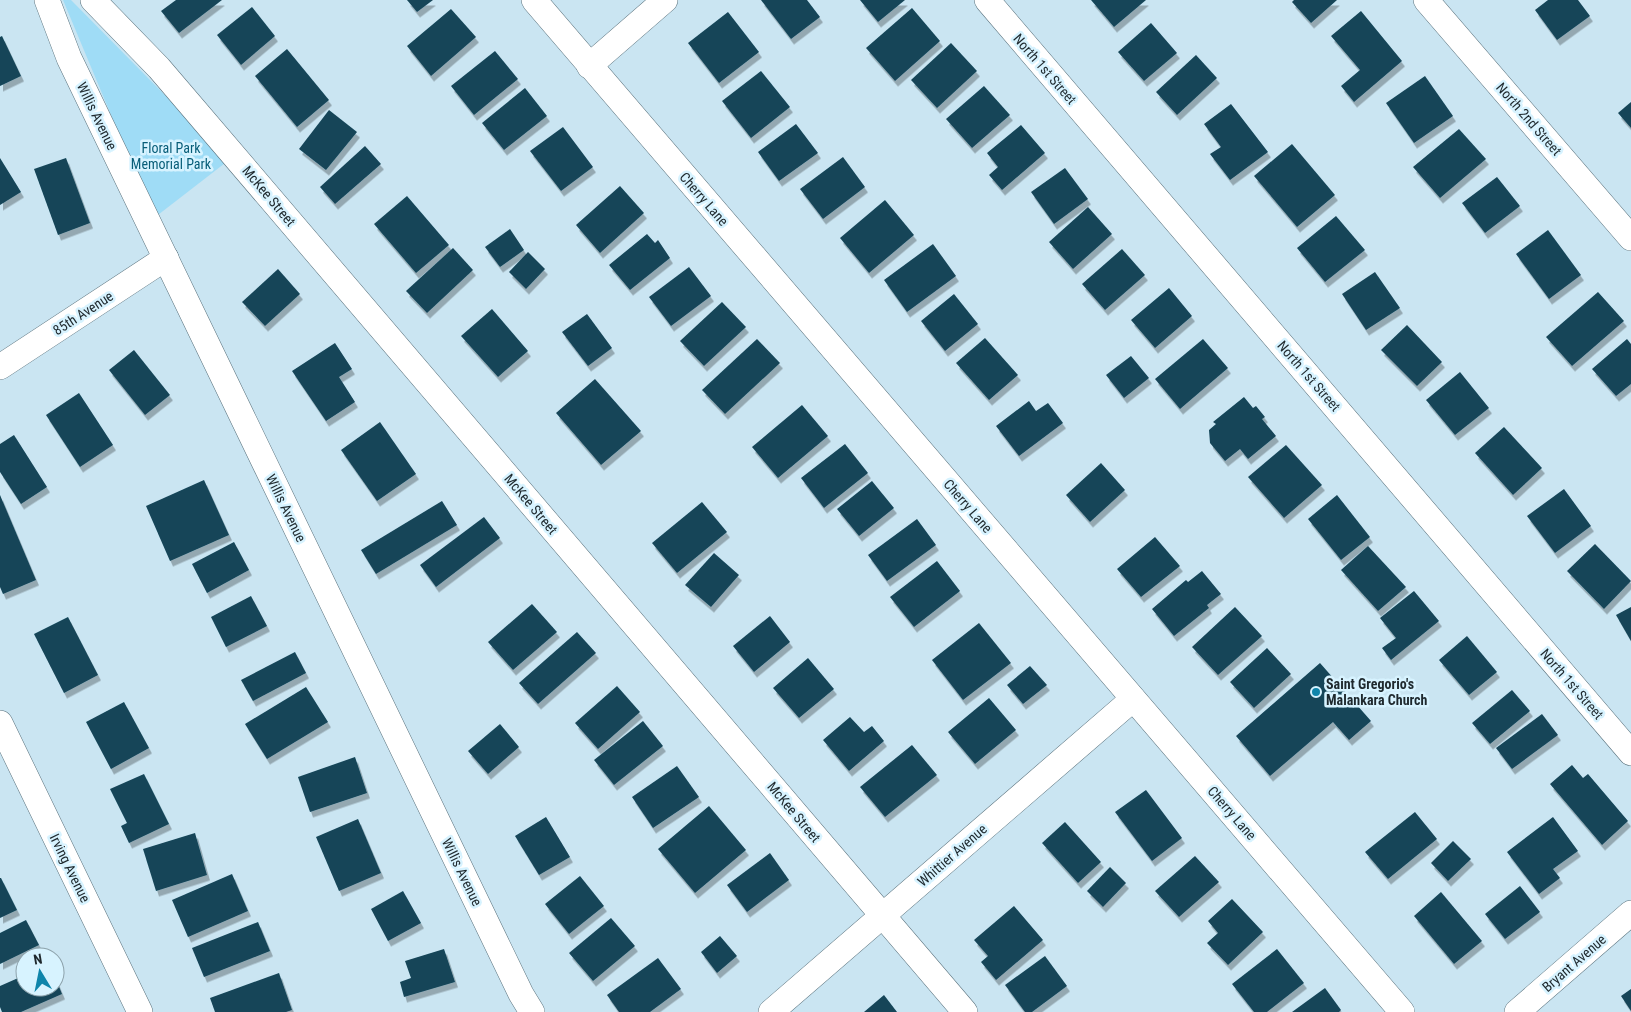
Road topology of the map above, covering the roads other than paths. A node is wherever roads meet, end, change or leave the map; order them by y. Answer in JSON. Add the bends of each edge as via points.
{"nodes":[{"id":1,"x":47,"y":0,"type":"edge"},
{"id":2,"x":93,"y":0,"type":"edge"},
{"id":3,"x":534,"y":0,"type":"edge"},
{"id":4,"x":665,"y":0,"type":"edge"},
{"id":5,"x":987,"y":0,"type":"edge"},
{"id":6,"x":1426,"y":0,"type":"edge"},
{"id":7,"x":589,"y":66,"type":"junction"},
{"id":8,"x":1631,"y":238,"type":"edge"},
{"id":9,"x":166,"y":258,"type":"junction"},
{"id":10,"x":0,"y":367,"type":"edge"},
{"id":11,"x":1134,"y":699,"type":"junction"},
{"id":12,"x":0,"y":723,"type":"edge"},
{"id":13,"x":1631,"y":753,"type":"edge"},
{"id":14,"x":1631,"y":913,"type":"edge"},
{"id":15,"x":882,"y":915,"type":"junction"},
{"id":16,"x":140,"y":1012,"type":"edge"},
{"id":17,"x":532,"y":1012,"type":"edge"},
{"id":18,"x":771,"y":1012,"type":"edge"},
{"id":19,"x":965,"y":1012,"type":"edge"},
{"id":20,"x":1402,"y":1012,"type":"edge"},
{"id":21,"x":1517,"y":1012,"type":"edge"}],
"edges":[{"from":1,"to":9,"type":"street","name":"Willis Avenue","via":[[69,58]]},
{"from":2,"to":15,"type":"street","name":"McKee Street","via":[[159,68]]},
{"from":3,"to":7,"type":"street","name":"Cherry Lane"},
{"from":4,"to":7,"type":"street"},
{"from":5,"to":13,"type":"street","name":"North 1st Street"},
{"from":6,"to":8,"type":"street","name":"North 2nd Street"},
{"from":7,"to":11,"type":"street","name":"Cherry Lane"},
{"from":9,"to":10,"type":"street","name":"85th Avenue"},
{"from":9,"to":17,"type":"street","name":"Willis Avenue","via":[[516,985]]},
{"from":11,"to":15,"type":"street","name":"Whittier Avenue"},
{"from":11,"to":20,"type":"street","name":"Cherry Lane"},
{"from":12,"to":16,"type":"street","name":"Irving Avenue"},
{"from":14,"to":21,"type":"street","name":"Bryant Avenue"},
{"from":15,"to":18,"type":"street","name":"Whittier Avenue"},
{"from":15,"to":19,"type":"street","name":"McKee Street"}]}
